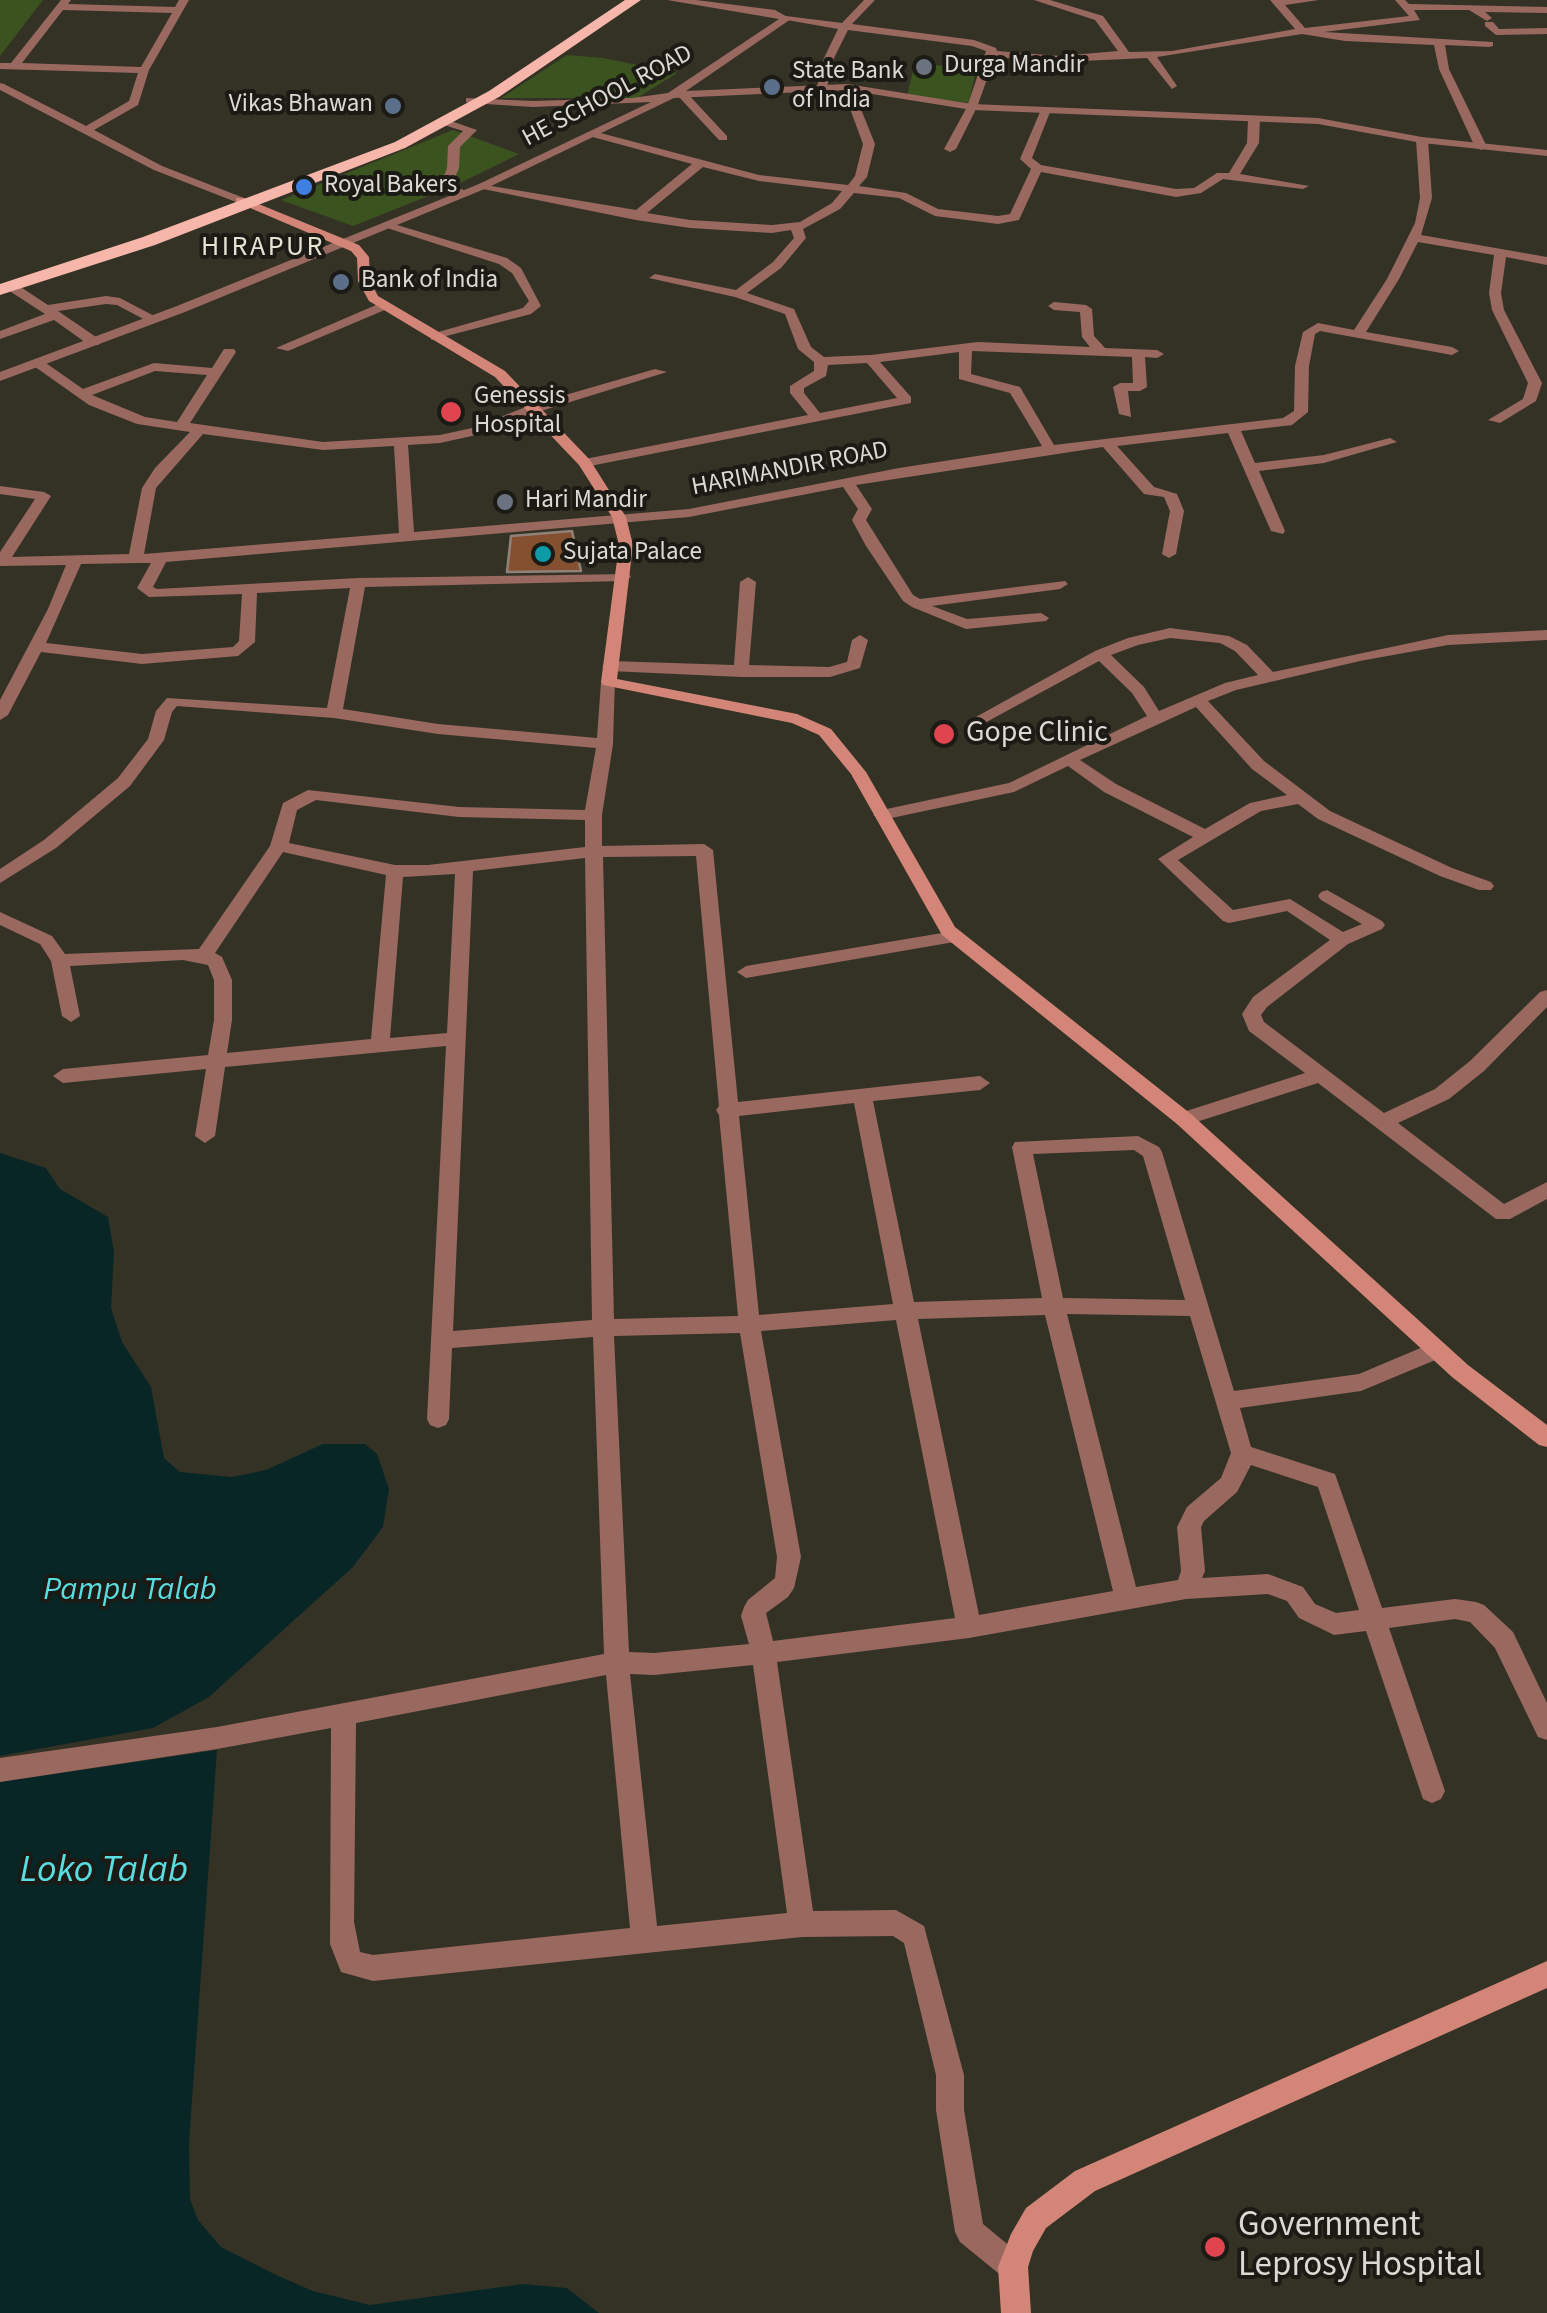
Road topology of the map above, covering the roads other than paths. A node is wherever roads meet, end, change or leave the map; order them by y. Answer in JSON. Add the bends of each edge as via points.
{"nodes":[{"id":1,"x":621,"y":0,"type":"edge"},
{"id":2,"x":634,"y":0,"type":"edge"},
{"id":3,"x":672,"y":0,"type":"edge"},
{"id":4,"x":870,"y":0,"type":"edge"},
{"id":5,"x":1039,"y":0,"type":"edge"},
{"id":6,"x":1314,"y":0,"type":"edge"},
{"id":7,"x":1276,"y":1,"type":"edge"},
{"id":8,"x":1404,"y":3,"type":"edge"},
{"id":9,"x":65,"y":4,"type":"edge"},
{"id":10,"x":181,"y":5,"type":"edge"},
{"id":11,"x":1547,"y":10,"type":"edge"},
{"id":12,"x":1485,"y":18,"type":"junction"},
{"id":13,"x":786,"y":19,"type":"junction"},
{"id":14,"x":845,"y":26,"type":"junction"},
{"id":15,"x":1547,"y":30,"type":"edge"},
{"id":16,"x":1302,"y":31,"type":"junction"},
{"id":17,"x":1439,"y":43,"type":"junction"},
{"id":18,"x":1489,"y":44,"type":"dead end"},
{"id":19,"x":1512,"y":45,"type":"dead end"},
{"id":20,"x":1547,"y":45,"type":"edge"},
{"id":21,"x":992,"y":54,"type":"junction"},
{"id":22,"x":1122,"y":55,"type":"junction"},
{"id":23,"x":1150,"y":56,"type":"junction"},
{"id":24,"x":0,"y":66,"type":"edge"},
{"id":25,"x":14,"y":66,"type":"junction"},
{"id":26,"x":144,"y":70,"type":"junction"},
{"id":27,"x":0,"y":86,"type":"edge"},
{"id":28,"x":1172,"y":86,"type":"dead end"},
{"id":29,"x":822,"y":87,"type":"junction"},
{"id":30,"x":847,"y":87,"type":"junction"},
{"id":31,"x":675,"y":95,"type":"junction"},
{"id":32,"x":476,"y":101,"type":"junction"},
{"id":33,"x":972,"y":107,"type":"junction"},
{"id":34,"x":1045,"y":112,"type":"junction"},
{"id":35,"x":1254,"y":119,"type":"junction"},
{"id":36,"x":446,"y":122,"type":"junction"},
{"id":37,"x":85,"y":131,"type":"junction"},
{"id":38,"x":593,"y":134,"type":"junction"},
{"id":39,"x":723,"y":138,"type":"dead end"},
{"id":40,"x":1422,"y":140,"type":"junction"},
{"id":41,"x":1481,"y":147,"type":"junction"},
{"id":42,"x":950,"y":149,"type":"dead end"},
{"id":43,"x":1547,"y":153,"type":"edge"},
{"id":44,"x":699,"y":164,"type":"junction"},
{"id":45,"x":1036,"y":168,"type":"junction"},
{"id":46,"x":1233,"y":176,"type":"junction"},
{"id":47,"x":483,"y":186,"type":"junction"},
{"id":48,"x":1302,"y":186,"type":"dead end"},
{"id":49,"x":851,"y":191,"type":"junction"},
{"id":50,"x":464,"y":194,"type":"junction"},
{"id":51,"x":244,"y":202,"type":"junction"},
{"id":52,"x":636,"y":216,"type":"junction"},
{"id":53,"x":392,"y":225,"type":"junction"},
{"id":54,"x":796,"y":226,"type":"junction"},
{"id":55,"x":1415,"y":238,"type":"junction"},
{"id":56,"x":348,"y":242,"type":"junction"},
{"id":57,"x":1500,"y":253,"type":"junction"},
{"id":58,"x":1547,"y":261,"type":"edge"},
{"id":59,"x":655,"y":278,"type":"dead end"},
{"id":60,"x":4,"y":287,"type":"edge"},
{"id":61,"x":738,"y":294,"type":"junction"},
{"id":62,"x":383,"y":306,"type":"junction"},
{"id":63,"x":1054,"y":306,"type":"dead end"},
{"id":64,"x":50,"y":312,"type":"junction"},
{"id":65,"x":154,"y":320,"type":"junction"},
{"id":66,"x":1359,"y":332,"type":"junction"},
{"id":67,"x":0,"y":335,"type":"edge"},
{"id":68,"x":436,"y":337,"type":"junction"},
{"id":69,"x":94,"y":342,"type":"junction"},
{"id":70,"x":283,"y":348,"type":"dead end"},
{"id":71,"x":966,"y":348,"type":"junction"},
{"id":72,"x":1101,"y":351,"type":"junction"},
{"id":73,"x":1452,"y":351,"type":"dead end"},
{"id":74,"x":229,"y":352,"type":"dead end"},
{"id":75,"x":1138,"y":353,"type":"junction"},
{"id":76,"x":1156,"y":354,"type":"dead end"},
{"id":77,"x":871,"y":359,"type":"junction"},
{"id":78,"x":822,"y":362,"type":"junction"},
{"id":79,"x":38,"y":364,"type":"junction"},
{"id":80,"x":216,"y":372,"type":"junction"},
{"id":81,"x":660,"y":372,"type":"dead end"},
{"id":82,"x":0,"y":377,"type":"edge"},
{"id":83,"x":81,"y":394,"type":"junction"},
{"id":84,"x":536,"y":408,"type":"junction"},
{"id":85,"x":1126,"y":414,"type":"dead end"},
{"id":86,"x":817,"y":418,"type":"junction"},
{"id":87,"x":1495,"y":420,"type":"dead end"},
{"id":88,"x":1232,"y":427,"type":"junction"},
{"id":89,"x":180,"y":428,"type":"junction"},
{"id":90,"x":198,"y":431,"type":"junction"},
{"id":91,"x":402,"y":442,"type":"junction"},
{"id":92,"x":1106,"y":442,"type":"junction"},
{"id":93,"x":1390,"y":442,"type":"dead end"},
{"id":94,"x":1050,"y":449,"type":"junction"},
{"id":95,"x":585,"y":463,"type":"junction"},
{"id":96,"x":1250,"y":468,"type":"junction"},
{"id":97,"x":848,"y":482,"type":"junction"},
{"id":98,"x":0,"y":490,"type":"edge"},
{"id":99,"x":619,"y":517,"type":"junction"},
{"id":100,"x":1278,"y":531,"type":"dead end"},
{"id":101,"x":407,"y":539,"type":"junction"},
{"id":102,"x":1169,"y":554,"type":"dead end"},
{"id":103,"x":162,"y":558,"type":"junction"},
{"id":104,"x":136,"y":559,"type":"junction"},
{"id":105,"x":75,"y":561,"type":"junction"},
{"id":106,"x":0,"y":562,"type":"edge"},
{"id":107,"x":624,"y":577,"type":"junction"},
{"id":108,"x":748,"y":582,"type":"dead end"},
{"id":109,"x":358,"y":583,"type":"junction"},
{"id":110,"x":1060,"y":584,"type":"dead end"},
{"id":111,"x":250,"y":590,"type":"junction"},
{"id":112,"x":917,"y":604,"type":"junction"},
{"id":113,"x":1041,"y":618,"type":"dead end"},
{"id":114,"x":1547,"y":635,"type":"edge"},
{"id":115,"x":860,"y":640,"type":"dead end"},
{"id":116,"x":36,"y":647,"type":"junction"},
{"id":117,"x":1101,"y":654,"type":"junction"},
{"id":118,"x":742,"y":672,"type":"junction"},
{"id":119,"x":609,"y":674,"type":"junction"},
{"id":120,"x":1269,"y":677,"type":"junction"},
{"id":121,"x":1198,"y":700,"type":"junction"},
{"id":122,"x":334,"y":713,"type":"junction"},
{"id":123,"x":0,"y":714,"type":"edge"},
{"id":124,"x":1156,"y":718,"type":"junction"},
{"id":125,"x":973,"y":723,"type":"dead end"},
{"id":126,"x":605,"y":744,"type":"junction"},
{"id":127,"x":1070,"y":760,"type":"junction"},
{"id":128,"x":1300,"y":798,"type":"junction"},
{"id":129,"x":882,"y":814,"type":"junction"},
{"id":130,"x":593,"y":815,"type":"junction"},
{"id":131,"x":1207,"y":837,"type":"junction"},
{"id":132,"x":278,"y":846,"type":"junction"},
{"id":133,"x":593,"y":852,"type":"junction"},
{"id":134,"x":464,"y":868,"type":"junction"},
{"id":135,"x":395,"y":871,"type":"junction"},
{"id":136,"x":0,"y":878,"type":"edge"},
{"id":137,"x":1485,"y":886,"type":"dead end"},
{"id":138,"x":1327,"y":896,"type":"dead end"},
{"id":139,"x":0,"y":918,"type":"edge"},
{"id":140,"x":954,"y":936,"type":"junction"},
{"id":141,"x":1342,"y":940,"type":"junction"},
{"id":142,"x":204,"y":955,"type":"junction"},
{"id":143,"x":60,"y":960,"type":"junction"},
{"id":144,"x":746,"y":972,"type":"dead end"},
{"id":145,"x":1547,"y":996,"type":"edge"},
{"id":146,"x":71,"y":1016,"type":"dead end"},
{"id":147,"x":456,"y":1039,"type":"junction"},
{"id":148,"x":380,"y":1045,"type":"junction"},
{"id":149,"x":216,"y":1058,"type":"junction"},
{"id":150,"x":63,"y":1076,"type":"dead end"},
{"id":151,"x":1321,"y":1076,"type":"junction"},
{"id":152,"x":980,"y":1084,"type":"dead end"},
{"id":153,"x":862,"y":1097,"type":"junction"},
{"id":154,"x":726,"y":1110,"type":"junction"},
{"id":155,"x":1184,"y":1120,"type":"junction"},
{"id":156,"x":1383,"y":1122,"type":"junction"},
{"id":157,"x":205,"y":1136,"type":"dead end"},
{"id":158,"x":1547,"y":1190,"type":"edge"},
{"id":159,"x":1054,"y":1306,"type":"junction"},
{"id":160,"x":1200,"y":1308,"type":"junction"},
{"id":161,"x":907,"y":1311,"type":"junction"},
{"id":162,"x":749,"y":1324,"type":"junction"},
{"id":163,"x":603,"y":1328,"type":"junction"},
{"id":164,"x":441,"y":1340,"type":"junction"},
{"id":165,"x":1437,"y":1350,"type":"junction"},
{"id":166,"x":1226,"y":1401,"type":"junction"},
{"id":167,"x":438,"y":1418,"type":"dead end"},
{"id":168,"x":1547,"y":1438,"type":"edge"},
{"id":169,"x":1242,"y":1454,"type":"junction"},
{"id":170,"x":1186,"y":1589,"type":"junction"},
{"id":171,"x":1127,"y":1599,"type":"junction"},
{"id":172,"x":1374,"y":1620,"type":"junction"},
{"id":173,"x":969,"y":1627,"type":"junction"},
{"id":174,"x":764,"y":1654,"type":"junction"},
{"id":175,"x":616,"y":1662,"type":"junction"},
{"id":176,"x":344,"y":1714,"type":"junction"},
{"id":177,"x":1547,"y":1729,"type":"edge"},
{"id":178,"x":0,"y":1770,"type":"edge"},
{"id":179,"x":1432,"y":1791,"type":"dead end"},
{"id":180,"x":802,"y":1924,"type":"junction"},
{"id":181,"x":645,"y":1940,"type":"junction"},
{"id":182,"x":1547,"y":1974,"type":"edge"},
{"id":183,"x":1014,"y":2267,"type":"junction"},
{"id":184,"x":1016,"y":2313,"type":"edge"}],
"edges":[{"from":1,"to":32,"type":"highway"},
{"from":2,"to":32,"type":"highway"},
{"from":3,"to":13,"type":"street","name":"HE SCHOOL ROAD"},
{"from":4,"to":14,"type":"street"},
{"from":5,"to":22,"type":"street","via":[[1099,18]]},
{"from":6,"to":7,"type":"street"},
{"from":7,"to":16,"type":"street"},
{"from":8,"to":12,"type":"street"},
{"from":8,"to":16,"type":"street","via":[[1416,18]]},
{"from":9,"to":10,"type":"street"},
{"from":9,"to":25,"type":"street"},
{"from":10,"to":26,"type":"street"},
{"from":11,"to":12,"type":"street"},
{"from":12,"to":15,"type":"street","via":[[1496,32]]},
{"from":13,"to":14,"type":"street"},
{"from":13,"to":31,"type":"street","name":"HE SCHOOL ROAD"},
{"from":14,"to":21,"type":"street","via":[[974,43]]},
{"from":14,"to":29,"type":"street"},
{"from":16,"to":17,"type":"street"},
{"from":16,"to":23,"type":"street"},
{"from":17,"to":18,"type":"street"},
{"from":17,"to":41,"type":"street","via":[[1444,69]]},
{"from":19,"to":20,"type":"street"},
{"from":21,"to":22,"type":"street"},
{"from":21,"to":33,"type":"street"},
{"from":22,"to":23,"type":"street"},
{"from":23,"to":28,"type":"street"},
{"from":24,"to":25,"type":"street"},
{"from":25,"to":26,"type":"street"},
{"from":26,"to":37,"type":"street","via":[[134,103]]},
{"from":27,"to":37,"type":"street"},
{"from":29,"to":30,"type":"street"},
{"from":29,"to":31,"type":"street"},
{"from":30,"to":33,"type":"street"},
{"from":30,"to":49,"type":"street","via":[[869,144]]},
{"from":31,"to":32,"type":"street","via":[[581,103]]},
{"from":31,"to":38,"type":"street","name":"HE SCHOOL ROAD"},
{"from":31,"to":39,"type":"street"},
{"from":32,"to":36,"type":"highway"},
{"from":32,"to":51,"type":"highway"},
{"from":33,"to":34,"type":"street"},
{"from":33,"to":42,"type":"street"},
{"from":34,"to":35,"type":"street"},
{"from":34,"to":45,"type":"street","via":[[1026,159]]},
{"from":35,"to":40,"type":"street","via":[[1318,121]]},
{"from":35,"to":46,"type":"street","via":[[1252,143]]},
{"from":36,"to":50,"type":"street","via":[[471,130],[454,146],[446,186]]},
{"from":36,"to":51,"type":"highway"},
{"from":37,"to":51,"type":"street"},
{"from":38,"to":44,"type":"street"},
{"from":38,"to":47,"type":"street","name":"HE SCHOOL ROAD"},
{"from":40,"to":41,"type":"street"},
{"from":40,"to":55,"type":"street","via":[[1426,198]]},
{"from":41,"to":43,"type":"street"},
{"from":44,"to":49,"type":"street"},
{"from":44,"to":52,"type":"street"},
{"from":45,"to":46,"type":"street","via":[[1176,193]]},
{"from":45,"to":49,"type":"street","via":[[1009,219],[935,212],[910,197]]},
{"from":46,"to":48,"type":"street"},
{"from":47,"to":50,"type":"street","name":"HE SCHOOL ROAD"},
{"from":47,"to":52,"type":"street"},
{"from":49,"to":54,"type":"street"},
{"from":50,"to":53,"type":"street","name":"HE SCHOOL ROAD"},
{"from":51,"to":56,"type":"main road"},
{"from":51,"to":60,"type":"highway"},
{"from":52,"to":54,"type":"street"},
{"from":53,"to":56,"type":"street","name":"HE SCHOOL ROAD"},
{"from":53,"to":68,"type":"street","via":[[503,262],[517,271],[535,302]]},
{"from":54,"to":61,"type":"street","via":[[800,238],[777,266]]},
{"from":55,"to":57,"type":"street"},
{"from":55,"to":66,"type":"street"},
{"from":56,"to":62,"type":"main road","via":[[360,252],[366,287]]},
{"from":56,"to":65,"type":"street","name":"HE SCHOOL ROAD"},
{"from":57,"to":58,"type":"street"},
{"from":57,"to":87,"type":"street","via":[[1498,310],[1535,383],[1529,400]]},
{"from":59,"to":61,"type":"street"},
{"from":60,"to":64,"type":"street"},
{"from":61,"to":78,"type":"street","via":[[790,312],[806,349]]},
{"from":62,"to":68,"type":"main road"},
{"from":62,"to":70,"type":"street"},
{"from":63,"to":72,"type":"street","via":[[1086,310],[1088,336]]},
{"from":64,"to":65,"type":"street","via":[[106,300]]},
{"from":64,"to":67,"type":"street"},
{"from":64,"to":69,"type":"street"},
{"from":65,"to":69,"type":"street","name":"HE SCHOOL ROAD"},
{"from":66,"to":73,"type":"street"},
{"from":66,"to":88,"type":"street","name":"HARIMANDIR ROAD","via":[[1324,326],[1310,332],[1302,412],[1287,422]]},
{"from":68,"to":84,"type":"main road","via":[[500,374]]},
{"from":69,"to":79,"type":"street","name":"HE SCHOOL ROAD"},
{"from":71,"to":72,"type":"street"},
{"from":71,"to":77,"type":"street"},
{"from":71,"to":94,"type":"street","via":[[964,376],[1014,390]]},
{"from":72,"to":75,"type":"street"},
{"from":74,"to":80,"type":"street"},
{"from":75,"to":76,"type":"street"},
{"from":75,"to":85,"type":"street","via":[[1140,387],[1120,387]]},
{"from":77,"to":78,"type":"street"},
{"from":77,"to":86,"type":"street","via":[[906,400]]},
{"from":78,"to":86,"type":"street","via":[[821,373],[797,386]]},
{"from":79,"to":82,"type":"street","name":"HE SCHOOL ROAD"},
{"from":79,"to":83,"type":"street"},
{"from":80,"to":83,"type":"street","via":[[154,368]]},
{"from":80,"to":89,"type":"street"},
{"from":81,"to":84,"type":"street"},
{"from":83,"to":89,"type":"street","via":[[109,410]]},
{"from":84,"to":91,"type":"street","via":[[476,431]]},
{"from":84,"to":95,"type":"main road"},
{"from":86,"to":95,"type":"street"},
{"from":88,"to":92,"type":"street","name":"HARIMANDIR ROAD"},
{"from":88,"to":96,"type":"street"},
{"from":89,"to":90,"type":"street"},
{"from":90,"to":91,"type":"street","via":[[323,446]]},
{"from":90,"to":104,"type":"street","via":[[149,488]]},
{"from":91,"to":101,"type":"street"},
{"from":92,"to":94,"type":"street","name":"HARIMANDIR ROAD"},
{"from":92,"to":102,"type":"street","via":[[1149,492],[1170,494],[1177,511]]},
{"from":93,"to":96,"type":"street"},
{"from":94,"to":97,"type":"street","name":"HARIMANDIR ROAD"},
{"from":95,"to":99,"type":"main road"},
{"from":96,"to":100,"type":"street"},
{"from":97,"to":99,"type":"street","name":"HARIMANDIR ROAD","via":[[689,513]]},
{"from":97,"to":112,"type":"street","via":[[866,509],[860,520],[873,546]]},
{"from":98,"to":106,"type":"street","via":[[44,496]]},
{"from":99,"to":101,"type":"street","name":"HARIMANDIR ROAD"},
{"from":99,"to":107,"type":"main road"},
{"from":101,"to":103,"type":"street","name":"HARIMANDIR ROAD"},
{"from":103,"to":104,"type":"street","name":"HARIMANDIR ROAD"},
{"from":103,"to":111,"type":"street","via":[[147,592]]},
{"from":104,"to":105,"type":"street","name":"HARIMANDIR ROAD"},
{"from":105,"to":106,"type":"street","name":"HARIMANDIR ROAD"},
{"from":105,"to":116,"type":"street"},
{"from":107,"to":109,"type":"street"},
{"from":107,"to":119,"type":"main road"},
{"from":108,"to":118,"type":"street"},
{"from":109,"to":111,"type":"street"},
{"from":109,"to":122,"type":"street"},
{"from":110,"to":112,"type":"street"},
{"from":111,"to":116,"type":"street","via":[[248,642],[238,650],[142,659]]},
{"from":112,"to":113,"type":"street","via":[[966,624]]},
{"from":114,"to":120,"type":"street","via":[[1448,640]]},
{"from":115,"to":118,"type":"street","via":[[854,666]]},
{"from":116,"to":123,"type":"street"},
{"from":117,"to":120,"type":"street","via":[[1170,633],[1196,634],[1242,648]]},
{"from":117,"to":124,"type":"street"},
{"from":117,"to":125,"type":"street"},
{"from":118,"to":119,"type":"street"},
{"from":119,"to":126,"type":"street"},
{"from":119,"to":129,"type":"main road","via":[[816,726],[851,762]]},
{"from":120,"to":121,"type":"street"},
{"from":121,"to":124,"type":"street"},
{"from":121,"to":128,"type":"street","via":[[1258,765]]},
{"from":122,"to":126,"type":"street"},
{"from":122,"to":136,"type":"street","via":[[173,702],[156,740],[124,782]]},
{"from":124,"to":127,"type":"street"},
{"from":126,"to":130,"type":"street"},
{"from":127,"to":129,"type":"street","via":[[1014,787]]},
{"from":127,"to":131,"type":"street"},
{"from":128,"to":131,"type":"street","via":[[1256,807]]},
{"from":128,"to":137,"type":"street","via":[[1403,853]]},
{"from":129,"to":140,"type":"main road"},
{"from":130,"to":132,"type":"street","via":[[459,812],[314,794],[289,807]]},
{"from":130,"to":133,"type":"street"},
{"from":131,"to":141,"type":"street","via":[[1167,859],[1229,918],[1290,905]]},
{"from":132,"to":135,"type":"street"},
{"from":132,"to":142,"type":"street"},
{"from":133,"to":134,"type":"street"},
{"from":133,"to":154,"type":"street","via":[[704,850]]},
{"from":133,"to":163,"type":"street"},
{"from":134,"to":135,"type":"street"},
{"from":134,"to":147,"type":"street"},
{"from":135,"to":148,"type":"street"},
{"from":138,"to":141,"type":"street","via":[[1376,925]]},
{"from":139,"to":143,"type":"street","via":[[46,940]]},
{"from":140,"to":144,"type":"street"},
{"from":140,"to":155,"type":"main road"},
{"from":141,"to":151,"type":"street","via":[[1252,1014],[1256,1026]]},
{"from":142,"to":143,"type":"street"},
{"from":142,"to":149,"type":"street","via":[[216,961],[223,980]]},
{"from":143,"to":146,"type":"street"},
{"from":145,"to":156,"type":"street","via":[[1442,1094]]},
{"from":147,"to":148,"type":"street"},
{"from":147,"to":164,"type":"street"},
{"from":148,"to":149,"type":"street"},
{"from":149,"to":150,"type":"street"},
{"from":149,"to":157,"type":"street"},
{"from":151,"to":155,"type":"street"},
{"from":151,"to":156,"type":"street"},
{"from":152,"to":153,"type":"street"},
{"from":153,"to":154,"type":"street"},
{"from":153,"to":161,"type":"street"},
{"from":154,"to":162,"type":"street"},
{"from":155,"to":165,"type":"main road"},
{"from":156,"to":158,"type":"street","via":[[1503,1214]]},
{"from":159,"to":160,"type":"street"},
{"from":159,"to":160,"type":"street","via":[[1022,1147],[1138,1142],[1152,1152]]},
{"from":159,"to":161,"type":"street"},
{"from":159,"to":171,"type":"street"},
{"from":160,"to":166,"type":"street"},
{"from":161,"to":162,"type":"street"},
{"from":161,"to":173,"type":"street"},
{"from":162,"to":163,"type":"street"},
{"from":162,"to":174,"type":"street","via":[[789,1557],[780,1590],[752,1616]]},
{"from":163,"to":164,"type":"street"},
{"from":163,"to":175,"type":"street"},
{"from":164,"to":167,"type":"street"},
{"from":165,"to":166,"type":"street","via":[[1361,1382]]},
{"from":165,"to":168,"type":"main road"},
{"from":166,"to":169,"type":"street"},
{"from":169,"to":170,"type":"street","via":[[1229,1485],[1189,1526],[1193,1570]]},
{"from":169,"to":172,"type":"street","via":[[1326,1482]]},
{"from":170,"to":171,"type":"street"},
{"from":170,"to":172,"type":"street","via":[[1268,1584],[1295,1594],[1317,1618],[1334,1624]]},
{"from":171,"to":173,"type":"street"},
{"from":172,"to":177,"type":"street","via":[[1476,1612],[1504,1640]]},
{"from":172,"to":179,"type":"street"},
{"from":173,"to":174,"type":"street"},
{"from":174,"to":175,"type":"street"},
{"from":174,"to":180,"type":"street"},
{"from":175,"to":176,"type":"street"},
{"from":175,"to":181,"type":"street"},
{"from":176,"to":178,"type":"street"},
{"from":176,"to":181,"type":"street","via":[[341,1922],[352,1964],[373,1968]]},
{"from":180,"to":181,"type":"street"},
{"from":180,"to":183,"type":"street","via":[[896,1923],[916,1935],[950,2075],[970,2232]]},
{"from":182,"to":183,"type":"main road","via":[[1096,2174],[1036,2218]]},
{"from":183,"to":184,"type":"main road"}]}
